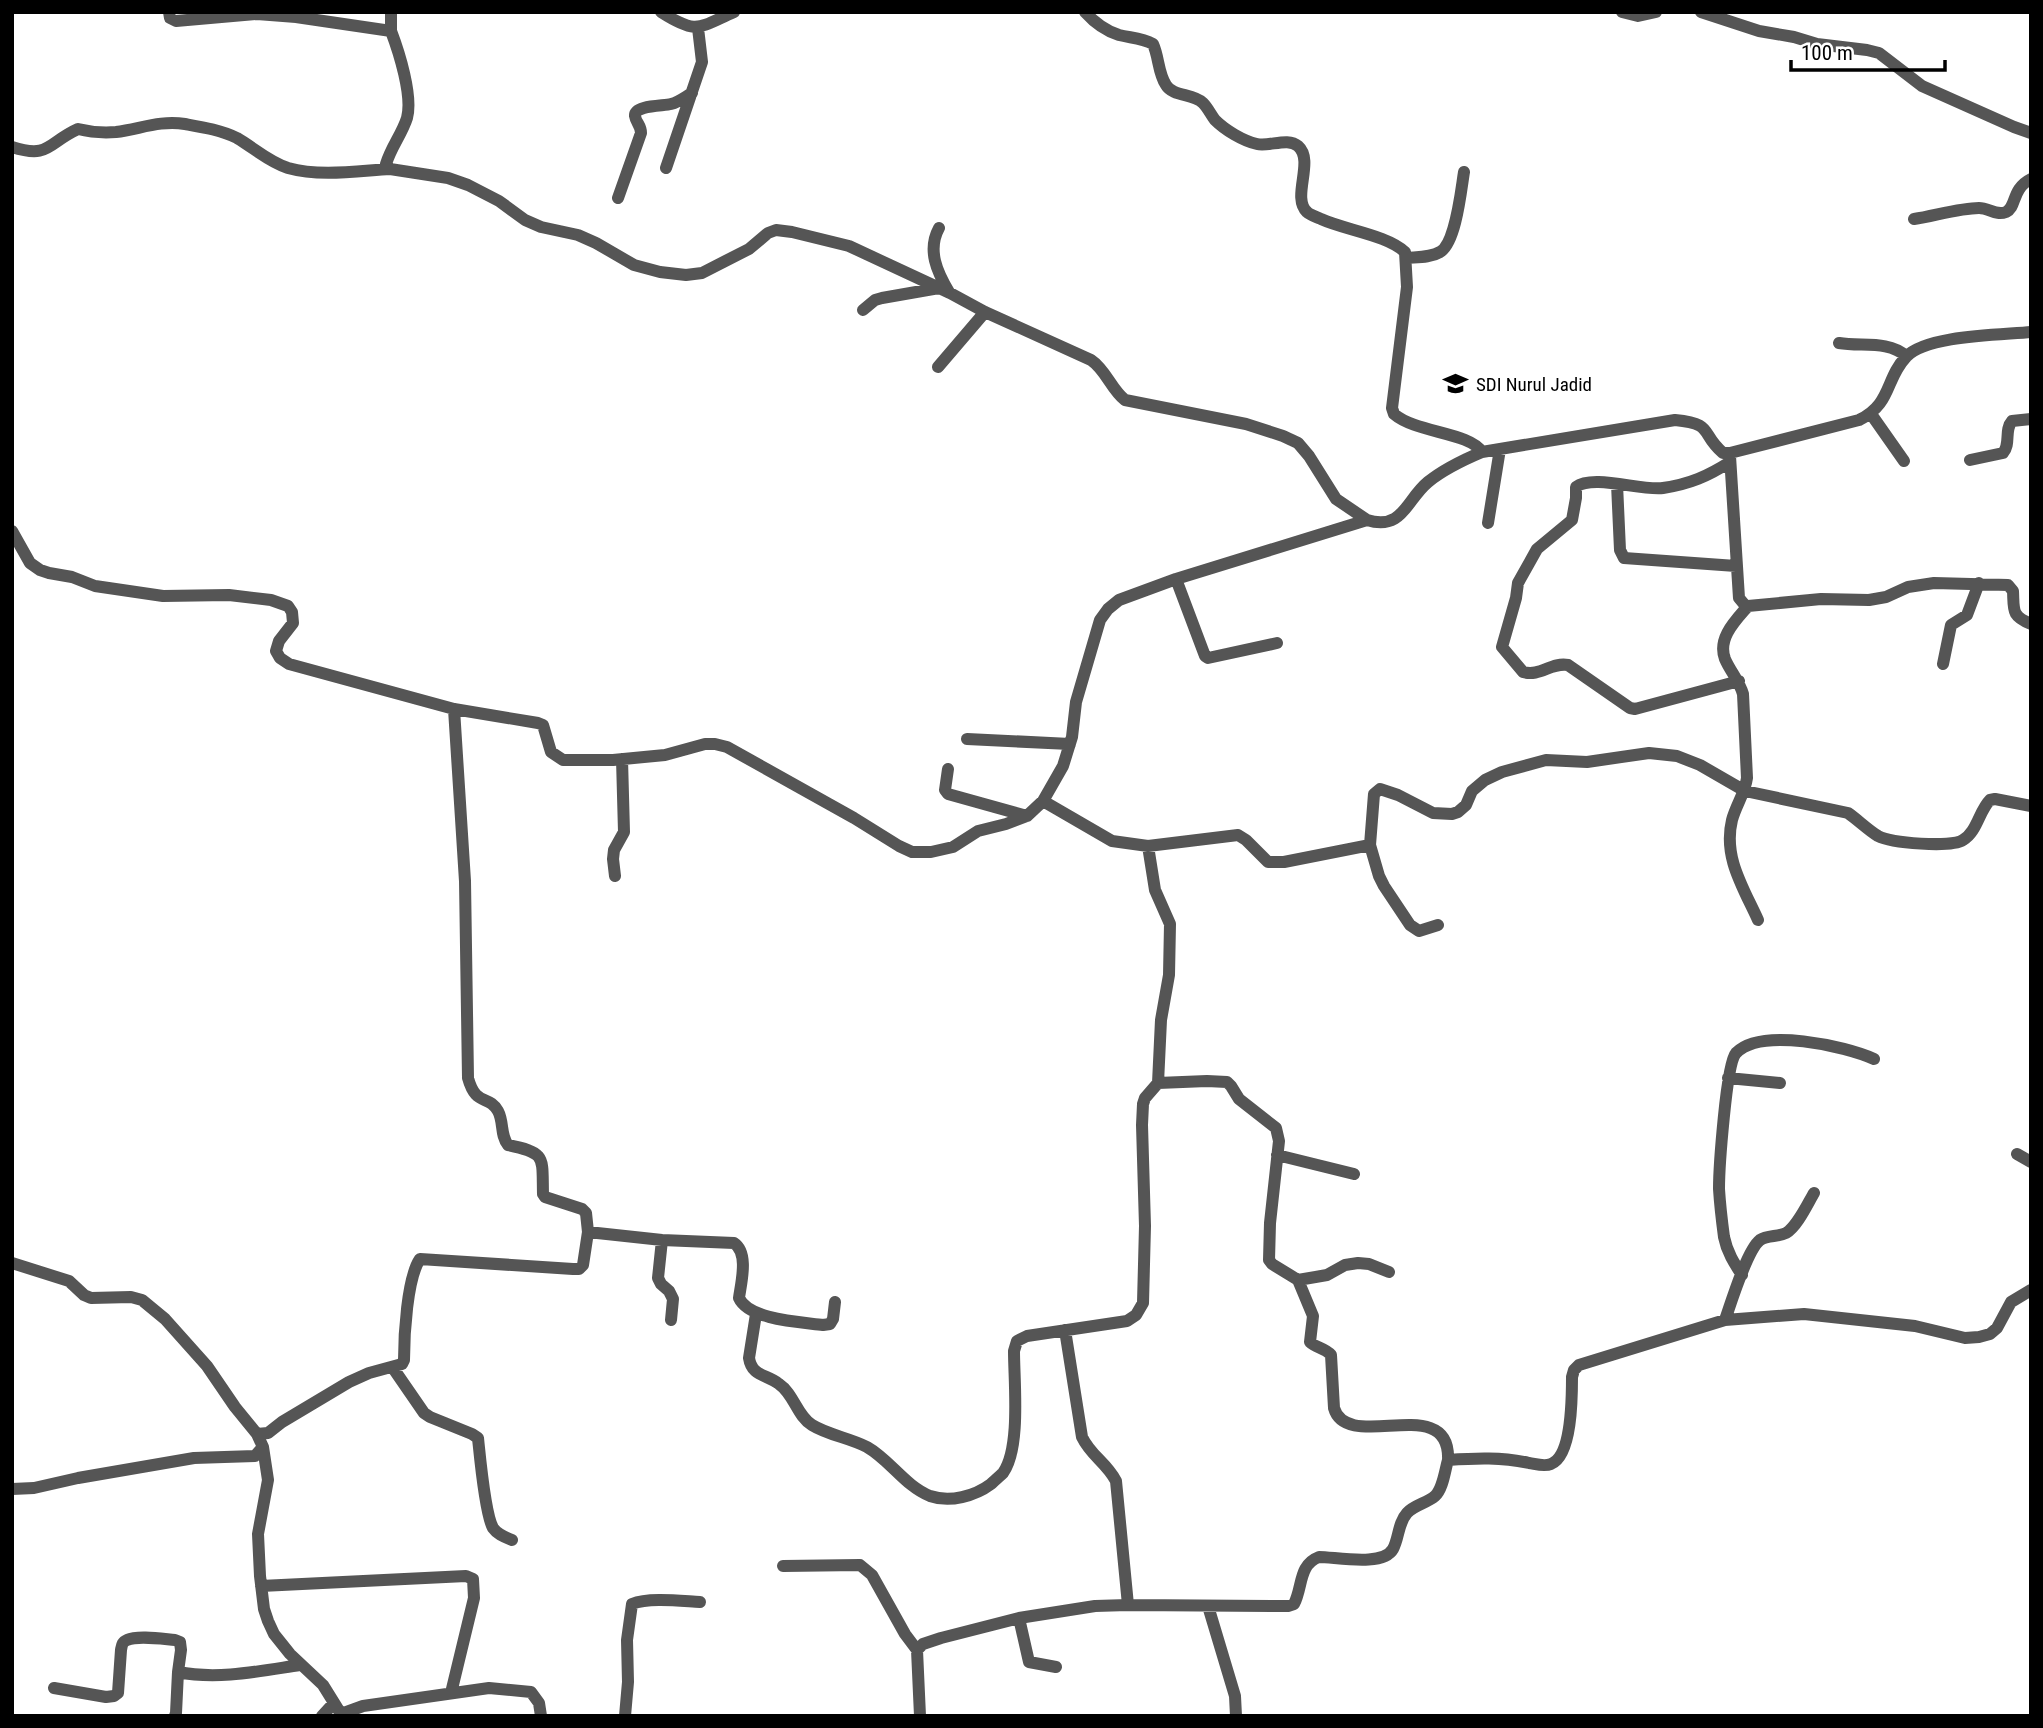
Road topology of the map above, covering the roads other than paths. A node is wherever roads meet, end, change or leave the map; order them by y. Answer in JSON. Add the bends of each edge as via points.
{"nodes":[{"id":1,"x":169,"y":12,"type":"edge"},
{"id":2,"x":391,"y":12,"type":"edge"},
{"id":3,"x":661,"y":12,"type":"edge"},
{"id":4,"x":734,"y":12,"type":"edge"},
{"id":5,"x":1085,"y":12,"type":"edge"},
{"id":6,"x":1622,"y":12,"type":"edge"},
{"id":7,"x":1656,"y":12,"type":"edge"},
{"id":8,"x":1701,"y":12,"type":"edge"},
{"id":9,"x":698,"y":28,"type":"junction"},
{"id":10,"x":391,"y":31,"type":"junction"},
{"id":11,"x":692,"y":93,"type":"junction"},
{"id":12,"x":2031,"y":133,"type":"edge"},
{"id":13,"x":12,"y":147,"type":"edge"},
{"id":14,"x":666,"y":168,"type":"dead end"},
{"id":15,"x":390,"y":169,"type":"junction"},
{"id":16,"x":1464,"y":172,"type":"dead end"},
{"id":17,"x":2031,"y":178,"type":"edge"},
{"id":18,"x":618,"y":198,"type":"dead end"},
{"id":19,"x":1914,"y":219,"type":"dead end"},
{"id":20,"x":939,"y":228,"type":"dead end"},
{"id":21,"x":1406,"y":258,"type":"junction"},
{"id":22,"x":945,"y":290,"type":"junction"},
{"id":23,"x":863,"y":310,"type":"dead end"},
{"id":24,"x":985,"y":312,"type":"junction"},
{"id":25,"x":2031,"y":332,"type":"edge"},
{"id":26,"x":1839,"y":342,"type":"dead end"},
{"id":27,"x":1906,"y":356,"type":"junction"},
{"id":28,"x":938,"y":367,"type":"dead end"},
{"id":29,"x":1871,"y":414,"type":"junction"},
{"id":30,"x":2031,"y":419,"type":"edge"},
{"id":31,"x":1500,"y":449,"type":"junction"},
{"id":32,"x":1482,"y":452,"type":"junction"},
{"id":33,"x":1730,"y":457,"type":"junction"},
{"id":34,"x":1970,"y":460,"type":"dead end"},
{"id":35,"x":1904,"y":461,"type":"dead end"},
{"id":36,"x":1617,"y":484,"type":"junction"},
{"id":37,"x":1367,"y":520,"type":"junction"},
{"id":38,"x":1488,"y":523,"type":"dead end"},
{"id":39,"x":12,"y":531,"type":"edge"},
{"id":40,"x":1737,"y":566,"type":"junction"},
{"id":41,"x":1176,"y":579,"type":"junction"},
{"id":42,"x":1979,"y":583,"type":"junction"},
{"id":43,"x":1748,"y":606,"type":"junction"},
{"id":44,"x":2031,"y":624,"type":"edge"},
{"id":45,"x":1277,"y":643,"type":"dead end"},
{"id":46,"x":1943,"y":664,"type":"dead end"},
{"id":47,"x":1739,"y":681,"type":"junction"},
{"id":48,"x":454,"y":709,"type":"junction"},
{"id":49,"x":967,"y":739,"type":"dead end"},
{"id":50,"x":1070,"y":744,"type":"junction"},
{"id":51,"x":622,"y":759,"type":"junction"},
{"id":52,"x":948,"y":769,"type":"dead end"},
{"id":53,"x":1745,"y":791,"type":"junction"},
{"id":54,"x":1043,"y":801,"type":"junction"},
{"id":55,"x":2031,"y":806,"type":"edge"},
{"id":56,"x":1027,"y":816,"type":"junction"},
{"id":57,"x":1370,"y":845,"type":"junction"},
{"id":58,"x":1148,"y":846,"type":"junction"},
{"id":59,"x":615,"y":876,"type":"dead end"},
{"id":60,"x":1758,"y":920,"type":"dead end"},
{"id":61,"x":1438,"y":925,"type":"dead end"},
{"id":62,"x":1874,"y":1059,"type":"dead end"},
{"id":63,"x":1728,"y":1078,"type":"junction"},
{"id":64,"x":1158,"y":1083,"type":"junction"},
{"id":65,"x":1780,"y":1083,"type":"dead end"},
{"id":66,"x":2017,"y":1154,"type":"dead end"},
{"id":67,"x":1277,"y":1155,"type":"junction"},
{"id":68,"x":2031,"y":1162,"type":"edge"},
{"id":69,"x":1354,"y":1174,"type":"dead end"},
{"id":70,"x":1814,"y":1193,"type":"dead end"},
{"id":71,"x":588,"y":1232,"type":"junction"},
{"id":72,"x":662,"y":1240,"type":"junction"},
{"id":73,"x":12,"y":1263,"type":"edge"},
{"id":74,"x":1389,"y":1272,"type":"dead end"},
{"id":75,"x":1742,"y":1275,"type":"junction"},
{"id":76,"x":1298,"y":1280,"type":"junction"},
{"id":77,"x":2031,"y":1290,"type":"edge"},
{"id":78,"x":835,"y":1303,"type":"dead end"},
{"id":79,"x":756,"y":1314,"type":"junction"},
{"id":80,"x":671,"y":1320,"type":"dead end"},
{"id":81,"x":1725,"y":1320,"type":"junction"},
{"id":82,"x":1065,"y":1331,"type":"junction"},
{"id":83,"x":393,"y":1368,"type":"junction"},
{"id":84,"x":257,"y":1434,"type":"junction"},
{"id":85,"x":263,"y":1447,"type":"junction"},
{"id":86,"x":1448,"y":1460,"type":"junction"},
{"id":87,"x":12,"y":1489,"type":"edge"},
{"id":88,"x":512,"y":1540,"type":"dead end"},
{"id":89,"x":783,"y":1566,"type":"dead end"},
{"id":90,"x":261,"y":1586,"type":"junction"},
{"id":91,"x":700,"y":1602,"type":"dead end"},
{"id":92,"x":1128,"y":1605,"type":"junction"},
{"id":93,"x":1208,"y":1606,"type":"junction"},
{"id":94,"x":1019,"y":1618,"type":"junction"},
{"id":95,"x":918,"y":1650,"type":"junction"},
{"id":96,"x":300,"y":1665,"type":"junction"},
{"id":97,"x":1056,"y":1667,"type":"dead end"},
{"id":98,"x":178,"y":1672,"type":"junction"},
{"id":99,"x":54,"y":1688,"type":"dead end"},
{"id":100,"x":451,"y":1693,"type":"junction"},
{"id":101,"x":338,"y":1711,"type":"edge"},
{"id":102,"x":174,"y":1716,"type":"edge"},
{"id":103,"x":321,"y":1716,"type":"edge"},
{"id":104,"x":541,"y":1716,"type":"edge"},
{"id":105,"x":625,"y":1716,"type":"edge"},
{"id":106,"x":920,"y":1716,"type":"edge"},
{"id":107,"x":1236,"y":1716,"type":"edge"}],
"edges":[{"from":1,"to":10,"type":"street","via":[[176,21],[257,14]]},
{"from":2,"to":10,"type":"street"},
{"from":3,"to":9,"type":"street"},
{"from":4,"to":9,"type":"street"},
{"from":5,"to":21,"type":"street","via":[[1115,34],[1153,44],[1169,89],[1196,97],[1230,132],[1255,144],[1297,144],[1302,150],[1301,198],[1307,212],[1394,245]]},
{"from":6,"to":7,"type":"street","via":[[1638,16]]},
{"from":8,"to":12,"type":"street","via":[[1759,31],[1879,53],[1922,86]]},
{"from":9,"to":11,"type":"street","via":[[702,62]]},
{"from":10,"to":15,"type":"street","via":[[408,107],[390,150],[386,164]]},
{"from":11,"to":14,"type":"street"},
{"from":11,"to":18,"type":"street","via":[[680,101],[640,108],[635,113],[641,132]]},
{"from":13,"to":15,"type":"street","via":[[41,152],[78,130],[116,132],[180,123],[233,136],[271,161],[305,172]]},
{"from":15,"to":22,"type":"street","via":[[468,185],[524,220],[578,235],[634,265],[660,272],[702,273],[776,230],[849,246]]},
{"from":16,"to":21,"type":"street","via":[[1448,245],[1434,255]]},
{"from":17,"to":19,"type":"street","via":[[2020,185],[2007,211],[1992,213],[1980,208]]},
{"from":20,"to":22,"type":"street","via":[[932,248]]},
{"from":21,"to":32,"type":"street","via":[[1394,414],[1418,427],[1470,442]]},
{"from":22,"to":23,"type":"street","via":[[882,298]]},
{"from":22,"to":24,"type":"street"},
{"from":24,"to":28,"type":"street"},
{"from":24,"to":37,"type":"street","via":[[1091,360],[1125,400],[1246,424],[1298,443],[1336,499]]},
{"from":25,"to":27,"type":"street","via":[[1959,338],[1921,346]]},
{"from":26,"to":27,"type":"street","via":[[1894,347]]},
{"from":27,"to":29,"type":"street"},
{"from":29,"to":33,"type":"street"},
{"from":29,"to":35,"type":"street"},
{"from":30,"to":34,"type":"street","via":[[2012,421],[2003,453]]},
{"from":31,"to":32,"type":"street"},
{"from":31,"to":33,"type":"street","via":[[1675,420],[1701,425]]},
{"from":31,"to":38,"type":"street"},
{"from":32,"to":37,"type":"street","via":[[1435,476],[1395,519]]},
{"from":33,"to":36,"type":"street","via":[[1706,477],[1661,488]]},
{"from":33,"to":40,"type":"street"},
{"from":36,"to":40,"type":"street","via":[[1624,558]]},
{"from":36,"to":47,"type":"street","via":[[1576,487],[1572,520],[1536,549],[1518,583],[1502,643],[1505,652],[1523,673],[1568,665],[1635,709]]},
{"from":37,"to":41,"type":"street"},
{"from":39,"to":48,"type":"street","via":[[24,555],[40,570],[95,586],[163,596],[229,595],[288,606],[293,623],[276,651],[289,664]]},
{"from":40,"to":43,"type":"street","via":[[1739,598]]},
{"from":41,"to":45,"type":"street","via":[[1208,659]]},
{"from":41,"to":50,"type":"street","via":[[1119,600],[1100,620],[1076,702]]},
{"from":42,"to":43,"type":"street","via":[[1910,586],[1869,600],[1811,599]]},
{"from":42,"to":44,"type":"street","via":[[2011,587],[2014,613]]},
{"from":42,"to":46,"type":"street","via":[[1967,615],[1951,625]]},
{"from":43,"to":47,"type":"street","via":[[1732,624],[1723,647]]},
{"from":47,"to":53,"type":"street"},
{"from":48,"to":51,"type":"street","via":[[543,724],[551,752],[563,760]]},
{"from":48,"to":71,"type":"street","via":[[465,881],[468,1078],[477,1097],[494,1105],[508,1145],[539,1156],[545,1197],[584,1211]]},
{"from":49,"to":50,"type":"street"},
{"from":50,"to":54,"type":"street"},
{"from":51,"to":56,"type":"street","via":[[665,755],[705,744],[727,747],[912,852],[953,847],[978,831]]},
{"from":51,"to":59,"type":"street","via":[[624,832],[614,850]]},
{"from":52,"to":56,"type":"street","via":[[948,794]]},
{"from":53,"to":55,"type":"street","via":[[1848,813],[1877,836],[1895,842],[1955,843],[1964,840],[1990,800]]},
{"from":53,"to":57,"type":"street","via":[[1677,757],[1649,753],[1587,762],[1546,760],[1485,780],[1452,814],[1433,813],[1378,790],[1371,808]]},
{"from":53,"to":60,"type":"street","via":[[1729,834],[1731,858]]},
{"from":54,"to":56,"type":"street"},
{"from":54,"to":58,"type":"street","via":[[1107,839]]},
{"from":57,"to":58,"type":"street","via":[[1284,862],[1268,862],[1238,835]]},
{"from":57,"to":61,"type":"street","via":[[1379,876],[1413,928],[1419,931]]},
{"from":58,"to":64,"type":"street","via":[[1155,890],[1170,936]]},
{"from":62,"to":63,"type":"street","via":[[1813,1042],[1765,1041],[1733,1056]]},
{"from":63,"to":65,"type":"street"},
{"from":63,"to":75,"type":"street","via":[[1720,1192],[1725,1238]]},
{"from":64,"to":67,"type":"street","via":[[1227,1082],[1239,1099],[1276,1128]]},
{"from":64,"to":82,"type":"street","via":[[1143,1104],[1143,1303],[1127,1321]]},
{"from":66,"to":68,"type":"street"},
{"from":67,"to":69,"type":"street"},
{"from":67,"to":76,"type":"street","via":[[1269,1261]]},
{"from":70,"to":75,"type":"street","via":[[1793,1227],[1757,1243]]},
{"from":71,"to":72,"type":"street"},
{"from":71,"to":83,"type":"street","via":[[579,1269],[420,1259],[406,1311],[404,1360]]},
{"from":72,"to":79,"type":"street","via":[[738,1245],[743,1255],[739,1298]]},
{"from":72,"to":80,"type":"street","via":[[658,1278],[673,1298]]},
{"from":73,"to":84,"type":"street","via":[[69,1281],[91,1298],[142,1300],[207,1366]]},
{"from":74,"to":76,"type":"street","via":[[1358,1263]]},
{"from":75,"to":81,"type":"street"},
{"from":76,"to":86,"type":"street","via":[[1314,1316],[1310,1342],[1331,1355],[1336,1415],[1355,1424],[1415,1424],[1434,1429],[1448,1449]]},
{"from":77,"to":81,"type":"street","via":[[2011,1302],[1997,1328],[1979,1337],[1814,1314]]},
{"from":78,"to":79,"type":"street","via":[[833,1319],[823,1325]]},
{"from":79,"to":82,"type":"street","via":[[749,1358],[753,1370],[778,1382],[812,1426],[867,1448],[911,1485],[943,1499],[962,1498],[1003,1472],[1014,1433],[1017,1341]]},
{"from":81,"to":86,"type":"street","via":[[1579,1365],[1574,1370],[1569,1431],[1562,1453],[1551,1464],[1503,1458]]},
{"from":82,"to":92,"type":"street","via":[[1082,1437],[1116,1481]]},
{"from":83,"to":84,"type":"street","via":[[349,1382],[268,1433]]},
{"from":83,"to":88,"type":"street","via":[[430,1417],[476,1435],[493,1527]]},
{"from":84,"to":85,"type":"street"},
{"from":85,"to":87,"type":"street","via":[[255,1456],[194,1458]]},
{"from":85,"to":90,"type":"street","via":[[268,1480],[258,1534]]},
{"from":86,"to":93,"type":"street","via":[[1439,1492],[1407,1512],[1387,1556],[1311,1560],[1305,1566],[1297,1599],[1288,1606]]},
{"from":89,"to":95,"type":"street","via":[[860,1565],[872,1575]]},
{"from":90,"to":96,"type":"street","via":[[274,1634]]},
{"from":90,"to":100,"type":"street","via":[[473,1579],[474,1598]]},
{"from":91,"to":105,"type":"street","via":[[632,1604]]},
{"from":92,"to":93,"type":"street"},
{"from":92,"to":94,"type":"street"},
{"from":93,"to":107,"type":"street","via":[[1235,1696]]},
{"from":94,"to":95,"type":"street","via":[[941,1638]]},
{"from":94,"to":97,"type":"street","via":[[1029,1662]]},
{"from":95,"to":106,"type":"street"},
{"from":96,"to":98,"type":"street","via":[[206,1675]]},
{"from":96,"to":101,"type":"street","via":[[323,1685]]},
{"from":98,"to":99,"type":"street","via":[[180,1642],[126,1640],[114,1696]]},
{"from":98,"to":102,"type":"street"},
{"from":100,"to":101,"type":"street"},
{"from":100,"to":104,"type":"street","via":[[489,1688],[531,1692]]},
{"from":101,"to":103,"type":"street"}]}
